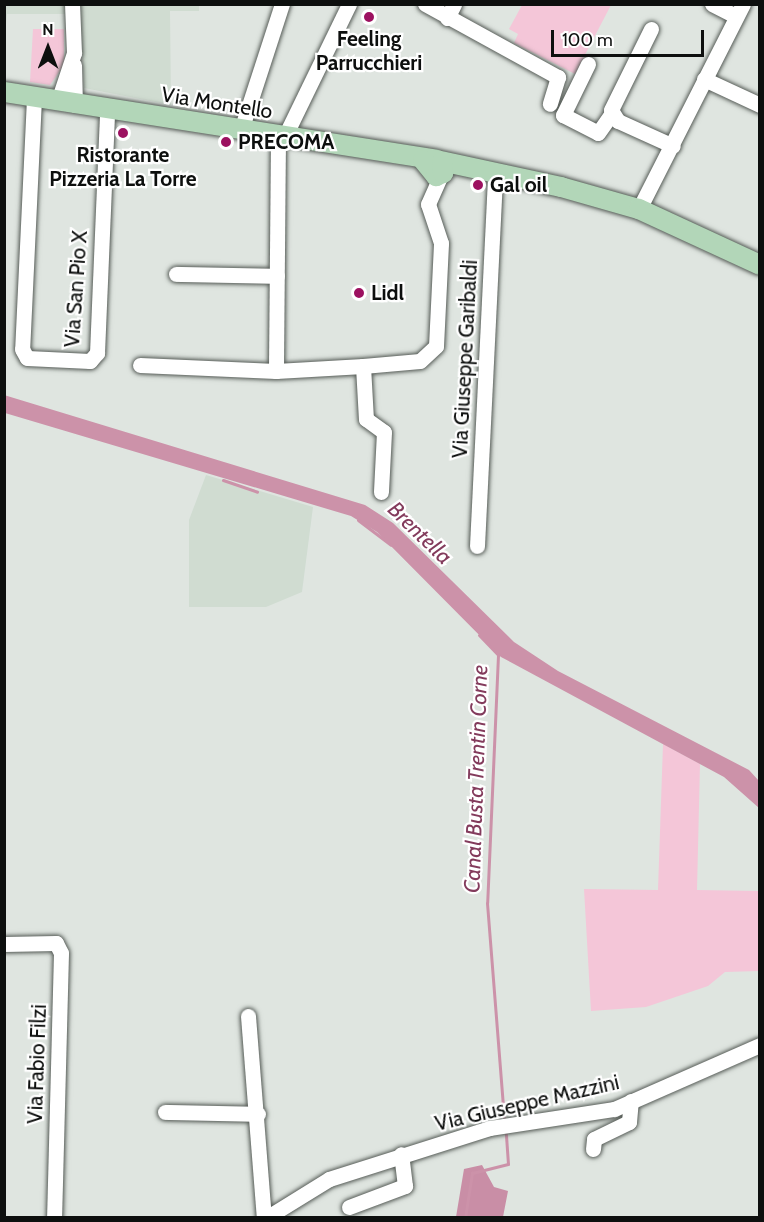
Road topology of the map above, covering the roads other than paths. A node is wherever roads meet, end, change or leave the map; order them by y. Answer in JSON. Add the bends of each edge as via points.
{"nodes":[{"id":1,"x":72,"y":4,"type":"edge"},
{"id":2,"x":282,"y":4,"type":"edge"},
{"id":3,"x":349,"y":4,"type":"edge"},
{"id":4,"x":425,"y":4,"type":"edge"},
{"id":5,"x":712,"y":4,"type":"edge"},
{"id":6,"x":739,"y":10,"type":"edge"},
{"id":7,"x":450,"y":11,"type":"edge"},
{"id":8,"x":651,"y":29,"type":"dead end"},
{"id":9,"x":588,"y":64,"type":"dead end"},
{"id":10,"x":704,"y":79,"type":"junction"},
{"id":11,"x":4,"y":92,"type":"edge"},
{"id":12,"x":34,"y":98,"type":"junction"},
{"id":13,"x":67,"y":103,"type":"junction"},
{"id":14,"x":550,"y":104,"type":"dead end"},
{"id":15,"x":759,"y":105,"type":"edge"},
{"id":16,"x":107,"y":110,"type":"junction"},
{"id":17,"x":612,"y":113,"type":"junction"},
{"id":18,"x":241,"y":130,"type":"junction"},
{"id":19,"x":281,"y":137,"type":"junction"},
{"id":20,"x":672,"y":146,"type":"junction"},
{"id":21,"x":437,"y":168,"type":"junction"},
{"id":22,"x":495,"y":173,"type":"junction"},
{"id":23,"x":639,"y":209,"type":"junction"},
{"id":24,"x":759,"y":265,"type":"edge"},
{"id":25,"x":176,"y":274,"type":"dead end"},
{"id":26,"x":277,"y":276,"type":"junction"},
{"id":27,"x":140,"y":365,"type":"dead end"},
{"id":28,"x":363,"y":366,"type":"junction"},
{"id":29,"x":276,"y":370,"type":"junction"},
{"id":30,"x":381,"y":492,"type":"dead end"},
{"id":31,"x":477,"y":546,"type":"dead end"},
{"id":32,"x":4,"y":944,"type":"edge"},
{"id":33,"x":248,"y":1016,"type":"dead end"},
{"id":34,"x":759,"y":1044,"type":"edge"},
{"id":35,"x":631,"y":1101,"type":"junction"},
{"id":36,"x":165,"y":1112,"type":"dead end"},
{"id":37,"x":258,"y":1114,"type":"junction"},
{"id":38,"x":593,"y":1149,"type":"dead end"},
{"id":39,"x":401,"y":1154,"type":"junction"},
{"id":40,"x":349,"y":1207,"type":"dead end"},
{"id":41,"x":54,"y":1218,"type":"edge"},
{"id":42,"x":265,"y":1218,"type":"edge"}],
"edges":[{"from":1,"to":13,"type":"street","via":[[74,53]]},
{"from":2,"to":18,"type":"street"},
{"from":3,"to":19,"type":"street"},
{"from":4,"to":7,"type":"street"},
{"from":5,"to":6,"type":"street"},
{"from":6,"to":10,"type":"street"},
{"from":7,"to":14,"type":"street","via":[[558,76]]},
{"from":8,"to":17,"type":"street","via":[[613,100]]},
{"from":9,"to":17,"type":"street","via":[[563,115],[598,134]]},
{"from":10,"to":15,"type":"street"},
{"from":10,"to":20,"type":"street"},
{"from":11,"to":12,"type":"main road","name":"Via Montello"},
{"from":12,"to":13,"type":"main road","name":"Via Montello"},
{"from":12,"to":16,"type":"street","name":"Via San Pio X","via":[[22,349],[27,358],[90,361],[97,353]]},
{"from":13,"to":16,"type":"main road","name":"Via Montello"},
{"from":16,"to":18,"type":"main road","name":"Via Montello"},
{"from":17,"to":20,"type":"street"},
{"from":18,"to":19,"type":"main road","name":"Via Montello"},
{"from":19,"to":21,"type":"main road","name":"Via Montello"},
{"from":19,"to":26,"type":"street"},
{"from":20,"to":23,"type":"street"},
{"from":21,"to":22,"type":"main road","name":"Via Montello"},
{"from":21,"to":28,"type":"street","via":[[428,204],[441,243],[436,346],[420,361]]},
{"from":22,"to":23,"type":"main road","name":"Via Montello"},
{"from":22,"to":31,"type":"street","name":"Via Giuseppe Garibaldi"},
{"from":23,"to":24,"type":"main road","name":"Via Montello"},
{"from":25,"to":26,"type":"street"},
{"from":26,"to":29,"type":"street"},
{"from":27,"to":29,"type":"street"},
{"from":28,"to":29,"type":"street"},
{"from":28,"to":30,"type":"street","via":[[366,419],[384,432]]},
{"from":32,"to":41,"type":"street","name":"Via Fabio Filzi","via":[[56,944],[61,953]]},
{"from":33,"to":37,"type":"street","name":"Via Giuseppe Mazzini"},
{"from":34,"to":35,"type":"street","name":"Via Giuseppe Mazzini"},
{"from":35,"to":38,"type":"street","via":[[629,1122],[594,1139]]},
{"from":35,"to":39,"type":"street","name":"Via Giuseppe Mazzini","via":[[614,1109],[490,1128]]},
{"from":36,"to":37,"type":"street"},
{"from":37,"to":42,"type":"street","name":"Via Giuseppe Mazzini"},
{"from":39,"to":40,"type":"street","via":[[405,1186]]},
{"from":39,"to":42,"type":"street","name":"Via Giuseppe Mazzini","via":[[329,1179]]}]}
